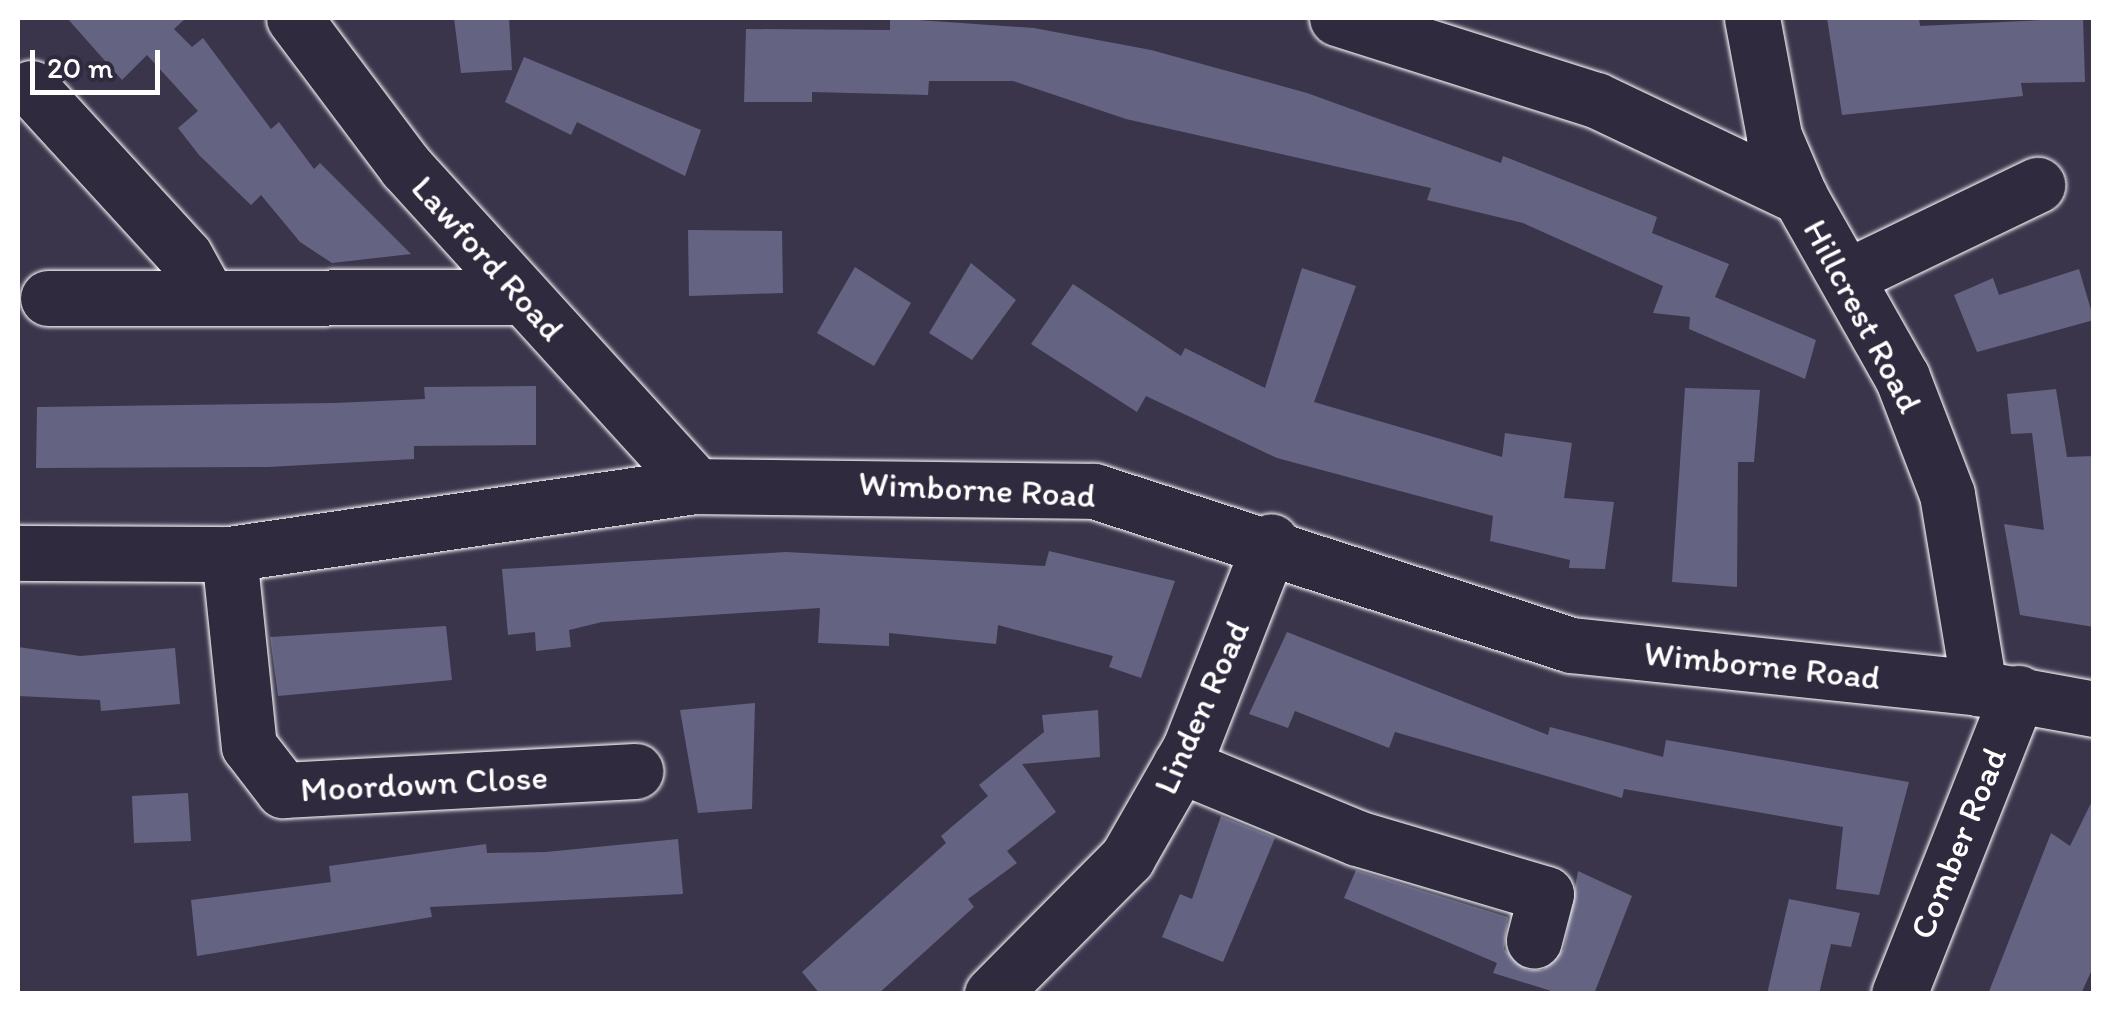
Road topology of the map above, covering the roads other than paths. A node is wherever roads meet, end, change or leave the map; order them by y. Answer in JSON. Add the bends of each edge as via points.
{"nodes":[{"id":1,"x":294,"y":18,"type":"edge"},
{"id":2,"x":1336,"y":18,"type":"edge"},
{"id":3,"x":1752,"y":18,"type":"edge"},
{"id":4,"x":32,"y":88,"type":"dead end"},
{"id":5,"x":2037,"y":184,"type":"dead end"},
{"id":6,"x":1800,"y":197,"type":"junction"},
{"id":7,"x":1850,"y":276,"type":"junction"},
{"id":8,"x":206,"y":294,"type":"junction"},
{"id":9,"x":523,"y":296,"type":"junction"},
{"id":10,"x":48,"y":298,"type":"dead end"},
{"id":11,"x":696,"y":486,"type":"junction"},
{"id":12,"x":1271,"y":541,"type":"junction"},
{"id":13,"x":18,"y":553,"type":"edge"},
{"id":14,"x":229,"y":554,"type":"junction"},
{"id":15,"x":1999,"y":690,"type":"junction"},
{"id":16,"x":2094,"y":709,"type":"edge"},
{"id":17,"x":1180,"y":765,"type":"junction"},
{"id":18,"x":635,"y":770,"type":"dead end"},
{"id":19,"x":1534,"y":940,"type":"dead end"},
{"id":20,"x":992,"y":994,"type":"edge"},
{"id":21,"x":1899,"y":994,"type":"edge"}],
"edges":[{"from":1,"to":9,"type":"street","name":"Lawford Road","via":[[406,167]]},
{"from":2,"to":6,"type":"street","name":"Hillcrest Road","via":[[1596,100]]},
{"from":3,"to":6,"type":"street","via":[[1774,136]]},
{"from":4,"to":8,"type":"street","via":[[186,256]]},
{"from":5,"to":7,"type":"street"},
{"from":6,"to":7,"type":"street","name":"Hillcrest Road"},
{"from":7,"to":15,"type":"street","name":"Hillcrest Road","via":[[1948,494]]},
{"from":8,"to":9,"type":"street"},
{"from":8,"to":10,"type":"street"},
{"from":9,"to":11,"type":"street","name":"Lawford Road"},
{"from":11,"to":12,"type":"street","name":"Wimborne Road","via":[[828,481],[1094,490]]},
{"from":11,"to":14,"type":"street","name":"Wimborne Road"},
{"from":12,"to":15,"type":"street","name":"Wimborne Road","via":[[1571,646]]},
{"from":12,"to":17,"type":"street","name":"Linden Road"},
{"from":13,"to":14,"type":"street","name":"Wimborne Road"},
{"from":14,"to":18,"type":"street","name":"Moordown Close","via":[[250,746],[262,773],[284,790]]},
{"from":15,"to":16,"type":"street","name":"Wimborne Road"},
{"from":15,"to":21,"type":"street","name":"Comber Road"},
{"from":17,"to":19,"type":"street","via":[[1357,838],[1546,894]]},
{"from":17,"to":20,"type":"street","name":"Linden Road","via":[[1127,858]]}]}
